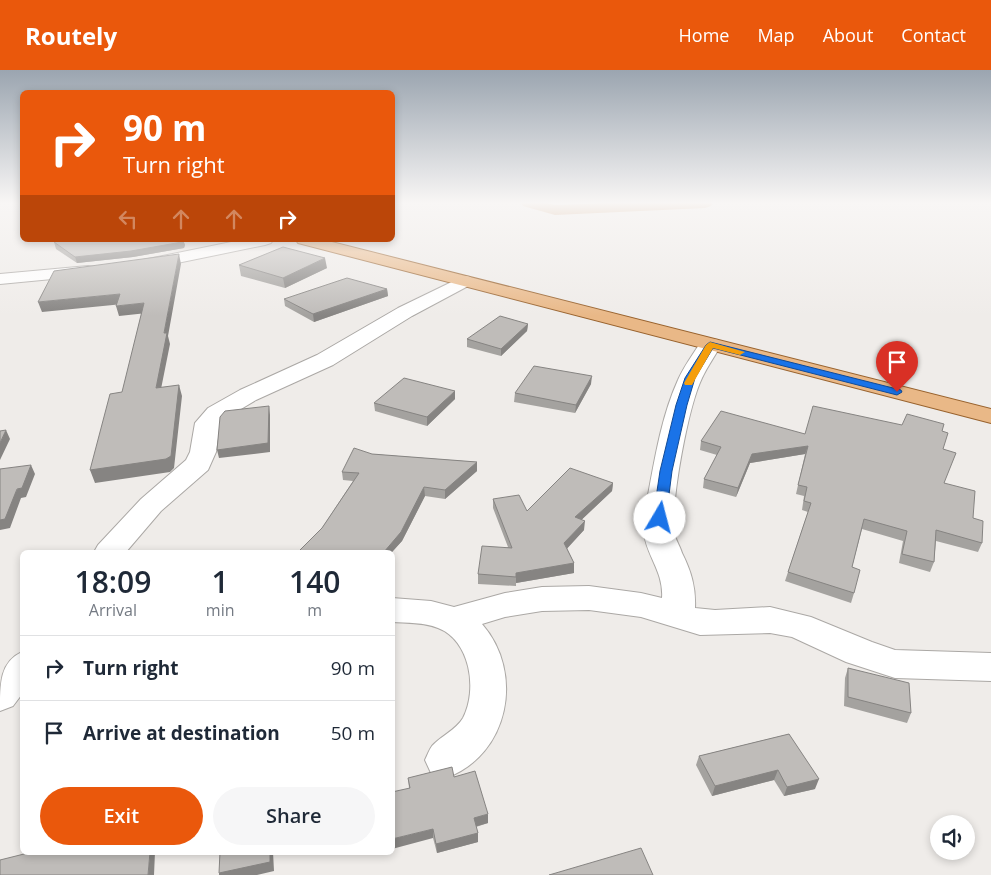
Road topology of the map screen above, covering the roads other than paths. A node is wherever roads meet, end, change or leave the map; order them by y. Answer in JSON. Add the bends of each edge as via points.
{"nodes":[{"id":1,"x":256,"y":242,"type":"edge"},
{"id":2,"x":312,"y":242,"type":"edge"},
{"id":3,"x":123,"y":268,"type":"edge"},
{"id":4,"x":104,"y":270,"type":"edge"},
{"id":5,"x":0,"y":279,"type":"edge"},
{"id":6,"x":464,"y":281,"type":"junction"},
{"id":7,"x":710,"y":345,"type":"junction"},
{"id":8,"x":991,"y":416,"type":"edge"},
{"id":9,"x":112,"y":550,"type":"edge"},
{"id":10,"x":395,"y":610,"type":"edge"},
{"id":11,"x":677,"y":614,"type":"junction"},
{"id":12,"x":452,"y":620,"type":"junction"},
{"id":13,"x":991,"y":667,"type":"edge"},
{"id":14,"x":20,"y":669,"type":"edge"},
{"id":15,"x":0,"y":695,"type":"edge"},
{"id":16,"x":446,"y":760,"type":"dead end"}],
"edges":[{"from":1,"to":3,"type":"street"},
{"from":2,"to":6,"type":"main road"},
{"from":4,"to":5,"type":"street"},
{"from":6,"to":7,"type":"main road"},
{"from":6,"to":9,"type":"street","via":[[324,360],[217,413],[208,423],[198,464],[151,505]]},
{"from":7,"to":8,"type":"main road"},
{"from":7,"to":11,"type":"street","via":[[690,378],[682,405],[666,471],[660,518],[659,534],[679,591]]},
{"from":10,"to":12,"type":"street"},
{"from":11,"to":12,"type":"street","via":[[589,598],[542,599]]},
{"from":11,"to":13,"type":"street","via":[[700,622],[770,620],[799,626],[895,664]]},
{"from":12,"to":16,"type":"street","via":[[471,633],[485,658],[489,699],[476,731]]},
{"from":14,"to":15,"type":"street"}]}
